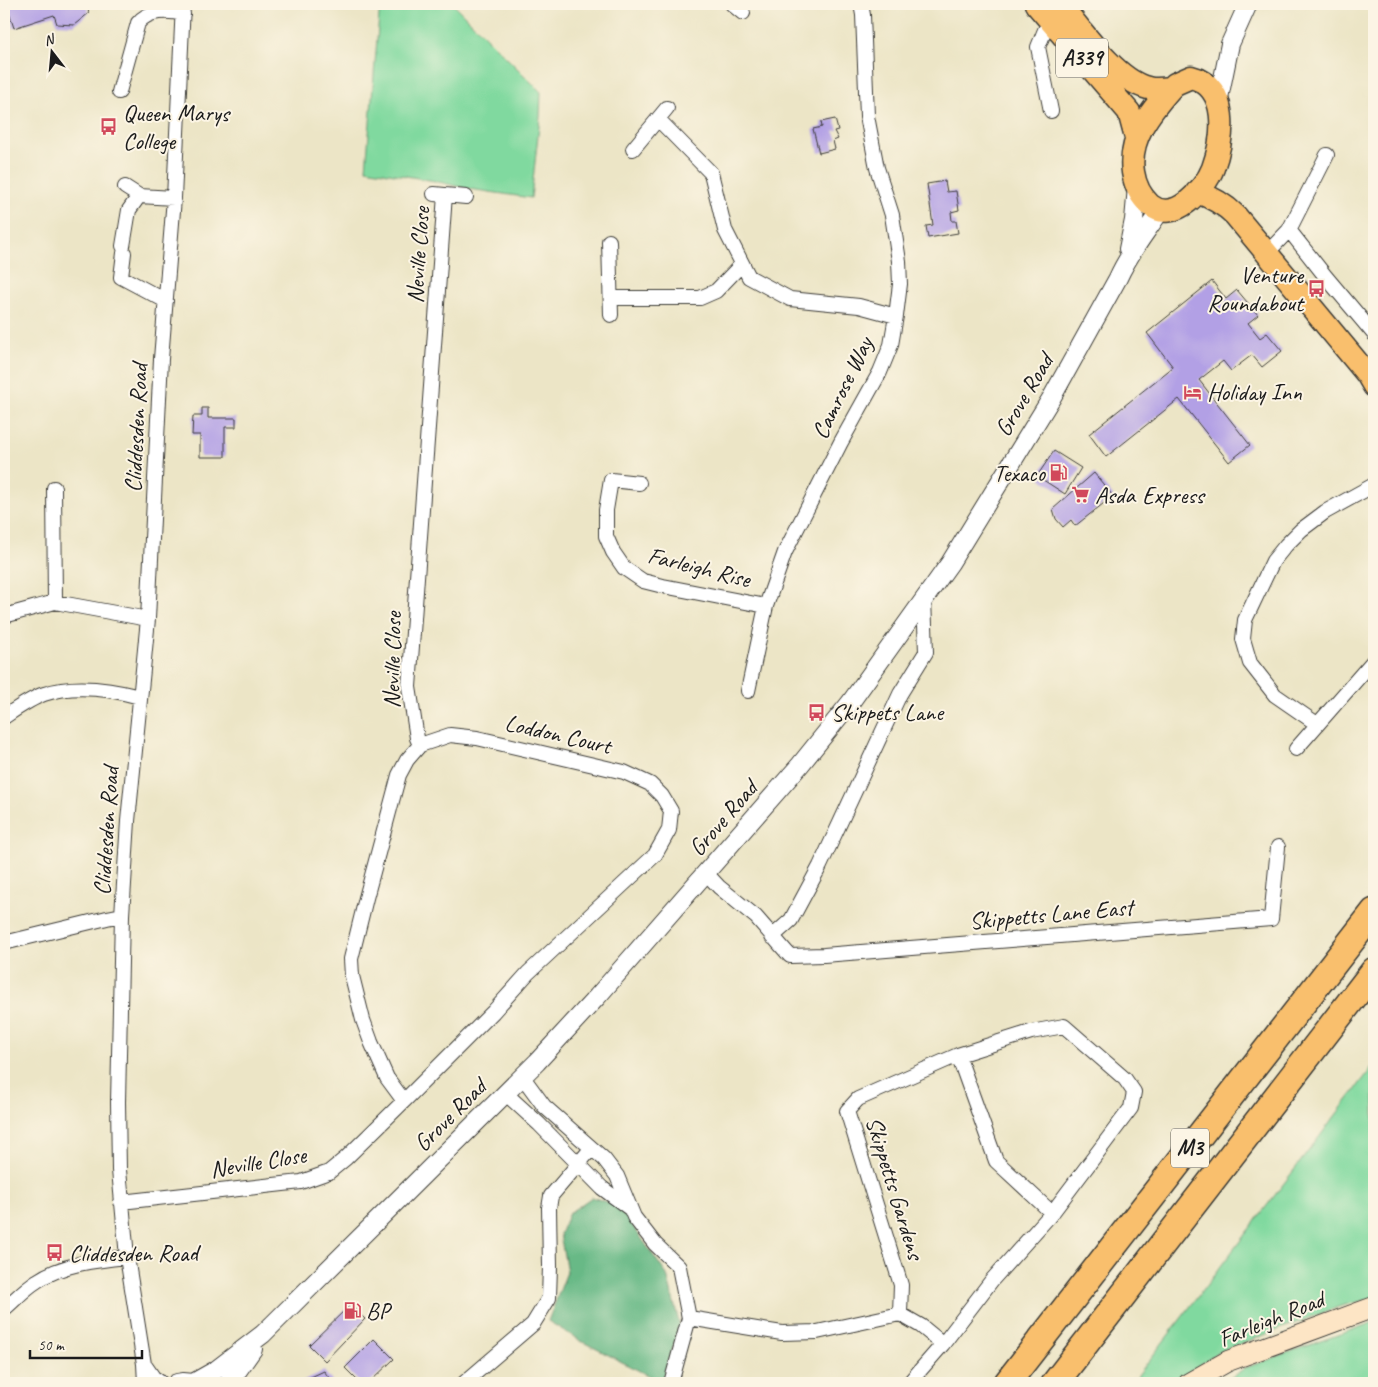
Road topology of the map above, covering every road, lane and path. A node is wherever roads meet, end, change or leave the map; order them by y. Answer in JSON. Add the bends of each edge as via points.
{"nodes":[{"id":1,"x":861,"y":4,"type":"edge"},
{"id":2,"x":1036,"y":4,"type":"edge"},
{"id":3,"x":1248,"y":4,"type":"edge"},
{"id":4,"x":183,"y":9,"type":"edge"},
{"id":5,"x":1056,"y":14,"type":"edge"},
{"id":6,"x":1230,"y":44,"type":"junction"},
{"id":7,"x":1201,"y":79,"type":"junction"},
{"id":8,"x":1171,"y":88,"type":"junction"},
{"id":9,"x":119,"y":92,"type":"dead end"},
{"id":10,"x":1218,"y":103,"type":"junction"},
{"id":11,"x":1051,"y":111,"type":"dead end"},
{"id":12,"x":1136,"y":138,"type":"junction"},
{"id":13,"x":633,"y":149,"type":"dead end"},
{"id":14,"x":1217,"y":154,"type":"junction"},
{"id":15,"x":1327,"y":155,"type":"dead end"},
{"id":16,"x":124,"y":186,"type":"dead end"},
{"id":17,"x":1137,"y":187,"type":"junction"},
{"id":18,"x":1197,"y":192,"type":"junction"},
{"id":19,"x":139,"y":196,"type":"junction"},
{"id":20,"x":466,"y":197,"type":"dead end"},
{"id":21,"x":174,"y":198,"type":"junction"},
{"id":22,"x":1228,"y":208,"type":"junction"},
{"id":23,"x":1160,"y":212,"type":"junction"},
{"id":24,"x":1289,"y":230,"type":"junction"},
{"id":25,"x":609,"y":241,"type":"dead end"},
{"id":26,"x":1266,"y":254,"type":"junction"},
{"id":27,"x":1125,"y":261,"type":"junction"},
{"id":28,"x":742,"y":264,"type":"junction"},
{"id":29,"x":611,"y":298,"type":"junction"},
{"id":30,"x":166,"y":301,"type":"junction"},
{"id":31,"x":611,"y":315,"type":"dead end"},
{"id":32,"x":896,"y":316,"type":"junction"},
{"id":33,"x":1374,"y":334,"type":"edge"},
{"id":34,"x":1374,"y":386,"type":"edge"},
{"id":35,"x":639,"y":483,"type":"dead end"},
{"id":36,"x":1374,"y":485,"type":"edge"},
{"id":37,"x":54,"y":488,"type":"dead end"},
{"id":38,"x":924,"y":598,"type":"junction"},
{"id":39,"x":55,"y":602,"type":"junction"},
{"id":40,"x":766,"y":606,"type":"junction"},
{"id":41,"x":4,"y":616,"type":"edge"},
{"id":42,"x":148,"y":619,"type":"junction"},
{"id":43,"x":1374,"y":660,"type":"edge"},
{"id":44,"x":748,"y":691,"type":"dead end"},
{"id":45,"x":140,"y":697,"type":"junction"},
{"id":46,"x":4,"y":717,"type":"edge"},
{"id":47,"x":1317,"y":724,"type":"junction"},
{"id":48,"x":420,"y":745,"type":"junction"},
{"id":49,"x":1296,"y":749,"type":"dead end"},
{"id":50,"x":671,"y":811,"type":"joint"},
{"id":51,"x":1278,"y":847,"type":"dead end"},
{"id":52,"x":706,"y":873,"type":"junction"},
{"id":53,"x":1374,"y":912,"type":"edge"},
{"id":54,"x":122,"y":915,"type":"junction"},
{"id":55,"x":772,"y":937,"type":"junction"},
{"id":56,"x":4,"y":943,"type":"edge"},
{"id":57,"x":1374,"y":971,"type":"edge"},
{"id":58,"x":958,"y":1055,"type":"junction"},
{"id":59,"x":522,"y":1076,"type":"junction"},
{"id":60,"x":506,"y":1093,"type":"junction"},
{"id":61,"x":404,"y":1101,"type":"junction"},
{"id":62,"x":591,"y":1149,"type":"junction"},
{"id":63,"x":578,"y":1163,"type":"junction"},
{"id":64,"x":121,"y":1202,"type":"junction"},
{"id":65,"x":629,"y":1208,"type":"junction"},
{"id":66,"x":1052,"y":1213,"type":"junction"},
{"id":67,"x":127,"y":1257,"type":"junction"},
{"id":68,"x":1374,"y":1307,"type":"edge"},
{"id":69,"x":4,"y":1309,"type":"edge"},
{"id":70,"x":900,"y":1314,"type":"junction"},
{"id":71,"x":688,"y":1318,"type":"junction"},
{"id":72,"x":263,"y":1334,"type":"junction"},
{"id":73,"x":943,"y":1344,"type":"junction"},
{"id":74,"x":144,"y":1364,"type":"junction"},
{"id":75,"x":145,"y":1383,"type":"edge"},
{"id":76,"x":161,"y":1383,"type":"edge"},
{"id":77,"x":188,"y":1383,"type":"edge"},
{"id":78,"x":229,"y":1383,"type":"edge"},
{"id":79,"x":464,"y":1383,"type":"edge"},
{"id":80,"x":671,"y":1383,"type":"edge"},
{"id":81,"x":909,"y":1383,"type":"edge"},
{"id":82,"x":1007,"y":1383,"type":"edge"},
{"id":83,"x":1055,"y":1383,"type":"edge"},
{"id":84,"x":1189,"y":1383,"type":"edge"}],
"edges":[{"from":1,"to":32,"type":"street","name":"Camrose Way","via":[[867,116],[877,168],[892,214],[899,261]]},
{"from":2,"to":5,"type":"main road","number":"A339"},
{"from":3,"to":6,"type":"street"},
{"from":4,"to":9,"type":"street","via":[[143,17],[138,23]]},
{"from":4,"to":21,"type":"street","name":"Cliddesden Road"},
{"from":5,"to":8,"type":"main road","number":"A339","via":[[1134,83],[1147,88]]},
{"from":5,"to":11,"type":"street","via":[[1038,47]]},
{"from":5,"to":12,"type":"main road","number":"A339","via":[[1129,112]]},
{"from":6,"to":7,"type":"street","via":[[1215,67]]},
{"from":6,"to":10,"type":"street"},
{"from":7,"to":8,"type":"main road","via":[[1191,77]]},
{"from":7,"to":10,"type":"main road","via":[[1211,88]]},
{"from":8,"to":12,"type":"main road"},
{"from":10,"to":14,"type":"main road","via":[[1222,116]]},
{"from":12,"to":17,"type":"main road","via":[[1133,172]]},
{"from":13,"to":28,"type":"street","via":[[663,113],[711,174],[725,230]]},
{"from":14,"to":18,"type":"main road","via":[[1212,170]]},
{"from":14,"to":22,"type":"main road"},
{"from":15,"to":24,"type":"street"},
{"from":16,"to":19,"type":"street"},
{"from":17,"to":23,"type":"main road","via":[[1144,199]]},
{"from":17,"to":27,"type":"street","name":"Grove Road"},
{"from":18,"to":22,"type":"main road"},
{"from":18,"to":23,"type":"main road","via":[[1181,207]]},
{"from":19,"to":21,"type":"street"},
{"from":19,"to":30,"type":"street","via":[[129,210],[121,278]]},
{"from":20,"to":48,"type":"street","name":"Neville Close","via":[[439,194],[409,687],[416,738]]},
{"from":21,"to":30,"type":"street","name":"Cliddesden Road"},
{"from":22,"to":26,"type":"main road"},
{"from":23,"to":27,"type":"street","name":"Grove Road"},
{"from":24,"to":26,"type":"street"},
{"from":24,"to":33,"type":"street"},
{"from":25,"to":29,"type":"street"},
{"from":26,"to":34,"type":"main road"},
{"from":27,"to":38,"type":"street","name":"Grove Road","via":[[1052,397],[950,562]]},
{"from":28,"to":29,"type":"street","via":[[716,291],[700,298]]},
{"from":28,"to":32,"type":"street","via":[[749,276],[790,299],[859,306]]},
{"from":29,"to":31,"type":"street"},
{"from":30,"to":42,"type":"street","name":"Cliddesden Road"},
{"from":32,"to":40,"type":"street","name":"Camrose Way","via":[[891,345],[880,372],[785,552]]},
{"from":35,"to":40,"type":"street","name":"Farleigh Rise","via":[[611,480],[607,500],[606,536],[624,568],[643,581]]},
{"from":36,"to":47,"type":"street","via":[[1325,512],[1286,545],[1273,561],[1245,620],[1243,639],[1250,663],[1275,695]]},
{"from":37,"to":39,"type":"street"},
{"from":38,"to":52,"type":"street","name":"Grove Road","via":[[828,730]]},
{"from":38,"to":55,"type":"street","via":[[926,652],[900,694],[820,866],[791,920]]},
{"from":39,"to":41,"type":"street"},
{"from":39,"to":42,"type":"street"},
{"from":40,"to":44,"type":"street","name":"Camrose Way"},
{"from":42,"to":45,"type":"street","name":"Cliddesden Road"},
{"from":43,"to":47,"type":"street"},
{"from":45,"to":46,"type":"street","via":[[70,688],[44,694]]},
{"from":45,"to":54,"type":"street","name":"Cliddesden Road"},
{"from":47,"to":49,"type":"street"},
{"from":48,"to":50,"type":"street","name":"Loddon Court","via":[[450,735],[477,738],[615,770],[650,784]]},
{"from":48,"to":61,"type":"street","via":[[398,775],[351,959],[352,976],[371,1042],[387,1078]]},
{"from":50,"to":61,"type":"street","name":"Neville Close","via":[[669,830],[655,855],[528,973]]},
{"from":51,"to":55,"type":"street","name":"Skippetts Lane East","via":[[1271,919],[824,955],[790,956]]},
{"from":52,"to":55,"type":"street","name":"Skippetts Lane East","via":[[718,887],[756,916]]},
{"from":52,"to":59,"type":"street","name":"Grove Road","via":[[597,998]]},
{"from":53,"to":82,"type":"highway","number":"M3"},
{"from":54,"to":56,"type":"street"},
{"from":54,"to":64,"type":"street","name":"Cliddesden Road","via":[[118,1102]]},
{"from":57,"to":83,"type":"highway","number":"M3"},
{"from":58,"to":66,"type":"street","via":[[996,1161]]},
{"from":58,"to":66,"type":"street","name":"Skippetts Gardens","via":[[1031,1032],[1064,1026],[1125,1079],[1134,1092],[1131,1108]]},
{"from":58,"to":70,"type":"street","name":"Skippetts Gardens","via":[[858,1098],[847,1111],[901,1285]]},
{"from":59,"to":60,"type":"street","name":"Grove Road"},
{"from":59,"to":62,"type":"street","via":[[544,1106]]},
{"from":60,"to":63,"type":"street"},
{"from":60,"to":72,"type":"street","name":"Grove Road"},
{"from":61,"to":64,"type":"street","name":"Neville Close","via":[[329,1172],[307,1180]]},
{"from":62,"to":63,"type":"street"},
{"from":62,"to":65,"type":"street","via":[[617,1176]]},
{"from":63,"to":65,"type":"street","via":[[602,1188]]},
{"from":63,"to":79,"type":"street","via":[[551,1196],[549,1298],[533,1324]]},
{"from":64,"to":67,"type":"street","name":"Cliddesden Road"},
{"from":65,"to":71,"type":"street","via":[[655,1244],[679,1267]]},
{"from":66,"to":73,"type":"street","name":"Skippetts Gardens","via":[[992,1280]]},
{"from":67,"to":69,"type":"street","via":[[57,1270],[38,1280]]},
{"from":67,"to":74,"type":"street","name":"Cliddesden Road"},
{"from":68,"to":84,"type":"main road","name":"Farleigh Road","via":[[1228,1361]]},
{"from":70,"to":71,"type":"street","via":[[817,1332],[782,1333]]},
{"from":70,"to":73,"type":"street"},
{"from":71,"to":80,"type":"street"},
{"from":72,"to":77,"type":"street","name":"Grove Road","via":[[216,1370]]},
{"from":72,"to":78,"type":"street","name":"Grove Road"},
{"from":73,"to":81,"type":"street","name":"Skippetts Gardens"},
{"from":74,"to":75,"type":"street","name":"Cliddesden Road"},
{"from":74,"to":76,"type":"street"}]}
